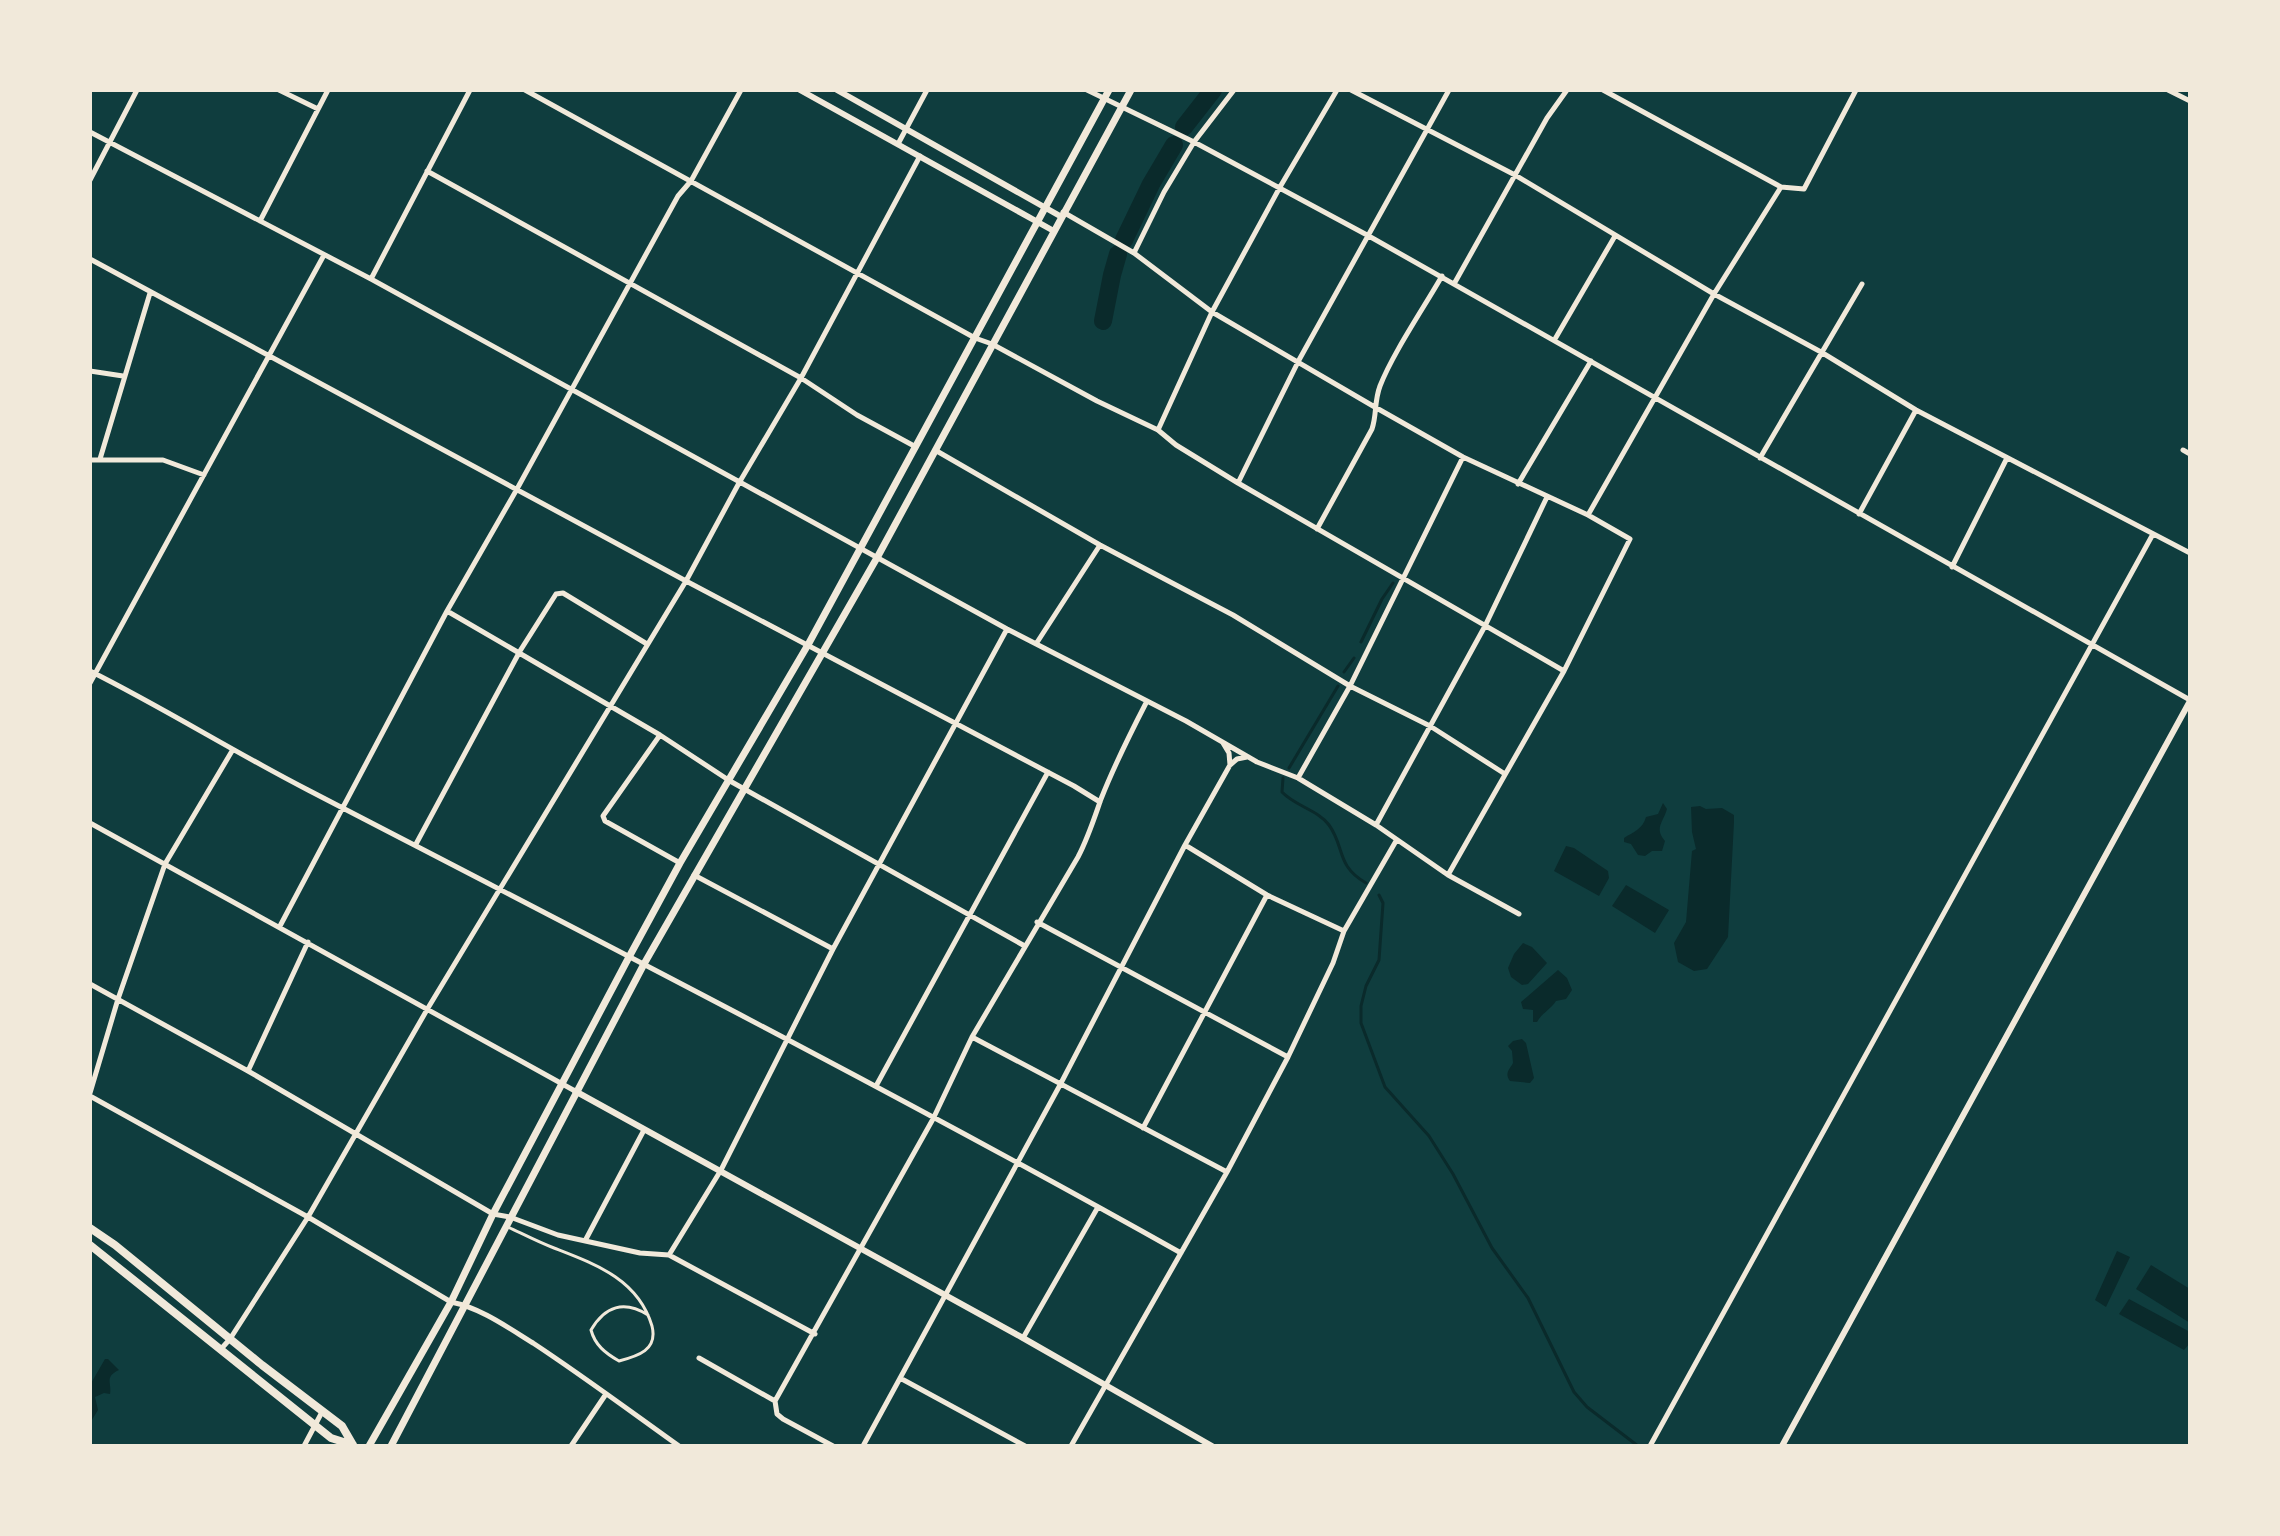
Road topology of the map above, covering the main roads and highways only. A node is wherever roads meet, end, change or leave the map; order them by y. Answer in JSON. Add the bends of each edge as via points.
{"nodes":[{"id":1,"x":1109,"y":90,"type":"edge"},
{"id":2,"x":1131,"y":90,"type":"edge"},
{"id":3,"x":90,"y":1228,"type":"edge"},
{"id":4,"x":90,"y":1245,"type":"edge"},
{"id":5,"x":354,"y":1445,"type":"edge"},
{"id":6,"x":369,"y":1446,"type":"edge"},
{"id":7,"x":391,"y":1446,"type":"edge"}],
"edges":[{"from":1,"to":6,"type":"main road","via":[[809,643],[680,863],[451,1302]]},
{"from":2,"to":7,"type":"main road","via":[[878,556],[644,964]]},
{"from":3,"to":5,"type":"main road","via":[[342,1426]]},
{"from":4,"to":5,"type":"main road","via":[[331,1438]]}]}
